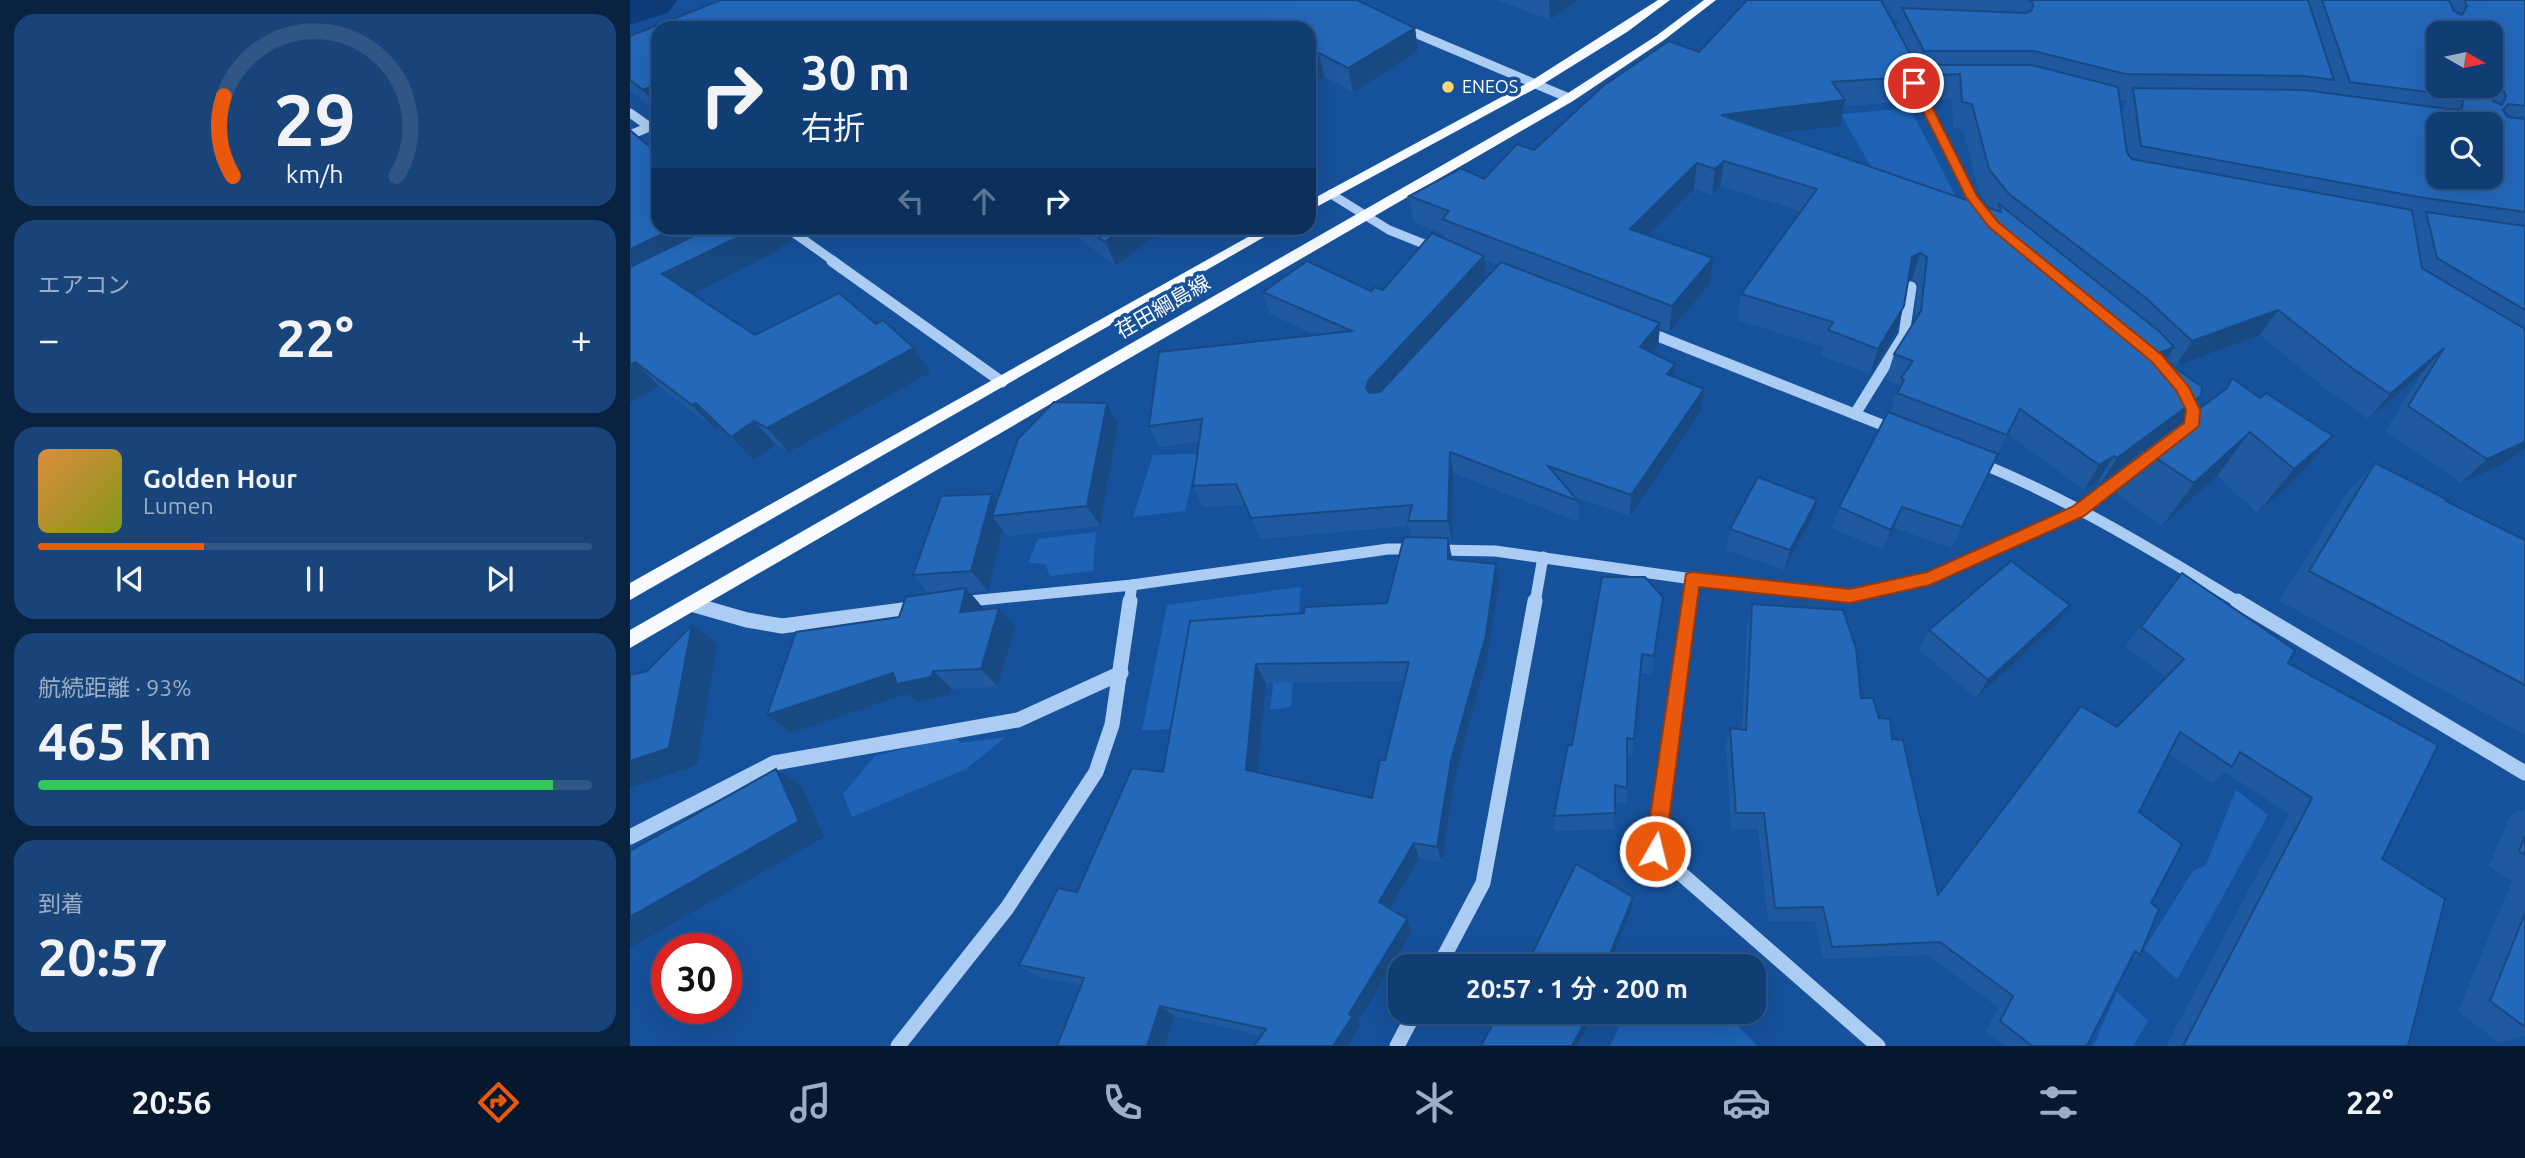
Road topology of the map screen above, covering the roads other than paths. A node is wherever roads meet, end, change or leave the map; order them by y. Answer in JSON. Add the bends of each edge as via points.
{"nodes":[{"id":1,"x":1665,"y":0,"type":"edge"},
{"id":2,"x":1711,"y":0,"type":"edge"},
{"id":3,"x":1390,"y":22,"type":"edge"},
{"id":4,"x":1904,"y":64,"type":"edge"},
{"id":5,"x":1914,"y":83,"type":"junction"},
{"id":6,"x":1928,"y":83,"type":"dead end"},
{"id":7,"x":1531,"y":85,"type":"junction"},
{"id":8,"x":1569,"y":98,"type":"junction"},
{"id":9,"x":630,"y":113,"type":"edge"},
{"id":10,"x":649,"y":127,"type":"joint"},
{"id":11,"x":630,"y":135,"type":"edge"},
{"id":12,"x":1331,"y":194,"type":"junction"},
{"id":13,"x":1316,"y":203,"type":"edge"},
{"id":14,"x":1366,"y":217,"type":"junction"},
{"id":15,"x":1994,"y":225,"type":"edge"},
{"id":16,"x":798,"y":235,"type":"edge"},
{"id":17,"x":1261,"y":235,"type":"edge"},
{"id":18,"x":1451,"y":255,"type":"edge"},
{"id":19,"x":1911,"y":288,"type":"edge"},
{"id":20,"x":1628,"y":325,"type":"edge"},
{"id":21,"x":1002,"y":382,"type":"junction"},
{"id":22,"x":1854,"y":414,"type":"junction"},
{"id":23,"x":1905,"y":434,"type":"edge"},
{"id":24,"x":1969,"y":459,"type":"edge"},
{"id":25,"x":2147,"y":459,"type":"edge"},
{"id":26,"x":2078,"y":511,"type":"junction"},
{"id":27,"x":1543,"y":557,"type":"junction"},
{"id":28,"x":1692,"y":579,"type":"junction"},
{"id":29,"x":1132,"y":585,"type":"junction"},
{"id":30,"x":630,"y":592,"type":"edge"},
{"id":31,"x":691,"y":604,"type":"junction"},
{"id":32,"x":630,"y":640,"type":"edge"},
{"id":33,"x":1121,"y":673,"type":"junction"},
{"id":34,"x":2525,"y":773,"type":"edge"},
{"id":35,"x":630,"y":837,"type":"edge"},
{"id":36,"x":1445,"y":954,"type":"edge"},
{"id":37,"x":1409,"y":1024,"type":"edge"},
{"id":38,"x":898,"y":1046,"type":"edge"},
{"id":39,"x":1397,"y":1046,"type":"edge"},
{"id":40,"x":1878,"y":1046,"type":"edge"}],
"edges":[{"from":1,"to":7,"type":"main road"},
{"from":2,"to":8,"type":"main road","name":"荏田綱島線"},
{"from":3,"to":7,"type":"street"},
{"from":4,"to":5,"type":"street"},
{"from":5,"to":6,"type":"street"},
{"from":5,"to":15,"type":"street","via":[[1972,197]]},
{"from":7,"to":8,"type":"street"},
{"from":7,"to":12,"type":"main road"},
{"from":8,"to":14,"type":"main road","name":"荏田綱島線"},
{"from":9,"to":10,"type":"street"},
{"from":10,"to":11,"type":"street"},
{"from":12,"to":13,"type":"main road"},
{"from":12,"to":14,"type":"street"},
{"from":14,"to":18,"type":"street"},
{"from":14,"to":31,"type":"main road","name":"荏田綱島線"},
{"from":16,"to":21,"type":"street"},
{"from":17,"to":21,"type":"main road","name":"荏田綱島線"},
{"from":19,"to":22,"type":"street","via":[[1904,335]]},
{"from":20,"to":22,"type":"street"},
{"from":21,"to":30,"type":"main road","name":"荏田綱島線"},
{"from":22,"to":23,"type":"street"},
{"from":24,"to":26,"type":"street"},
{"from":25,"to":26,"type":"street"},
{"from":26,"to":28,"type":"street","via":[[1930,578],[1850,596]]},
{"from":26,"to":34,"type":"street","via":[[2116,529]]},
{"from":27,"to":28,"type":"street"},
{"from":27,"to":29,"type":"street","via":[[1495,551],[1388,549]]},
{"from":27,"to":36,"type":"street","via":[[1483,883]]},
{"from":28,"to":40,"type":"street","via":[[1655,851]]},
{"from":29,"to":31,"type":"street","via":[[782,626]]},
{"from":29,"to":33,"type":"street"},
{"from":31,"to":32,"type":"main road","name":"荏田綱島線"},
{"from":33,"to":35,"type":"street","via":[[1018,720],[774,763]]},
{"from":33,"to":38,"type":"street","via":[[1112,725],[1097,772],[1007,908]]},
{"from":37,"to":39,"type":"street"}]}
